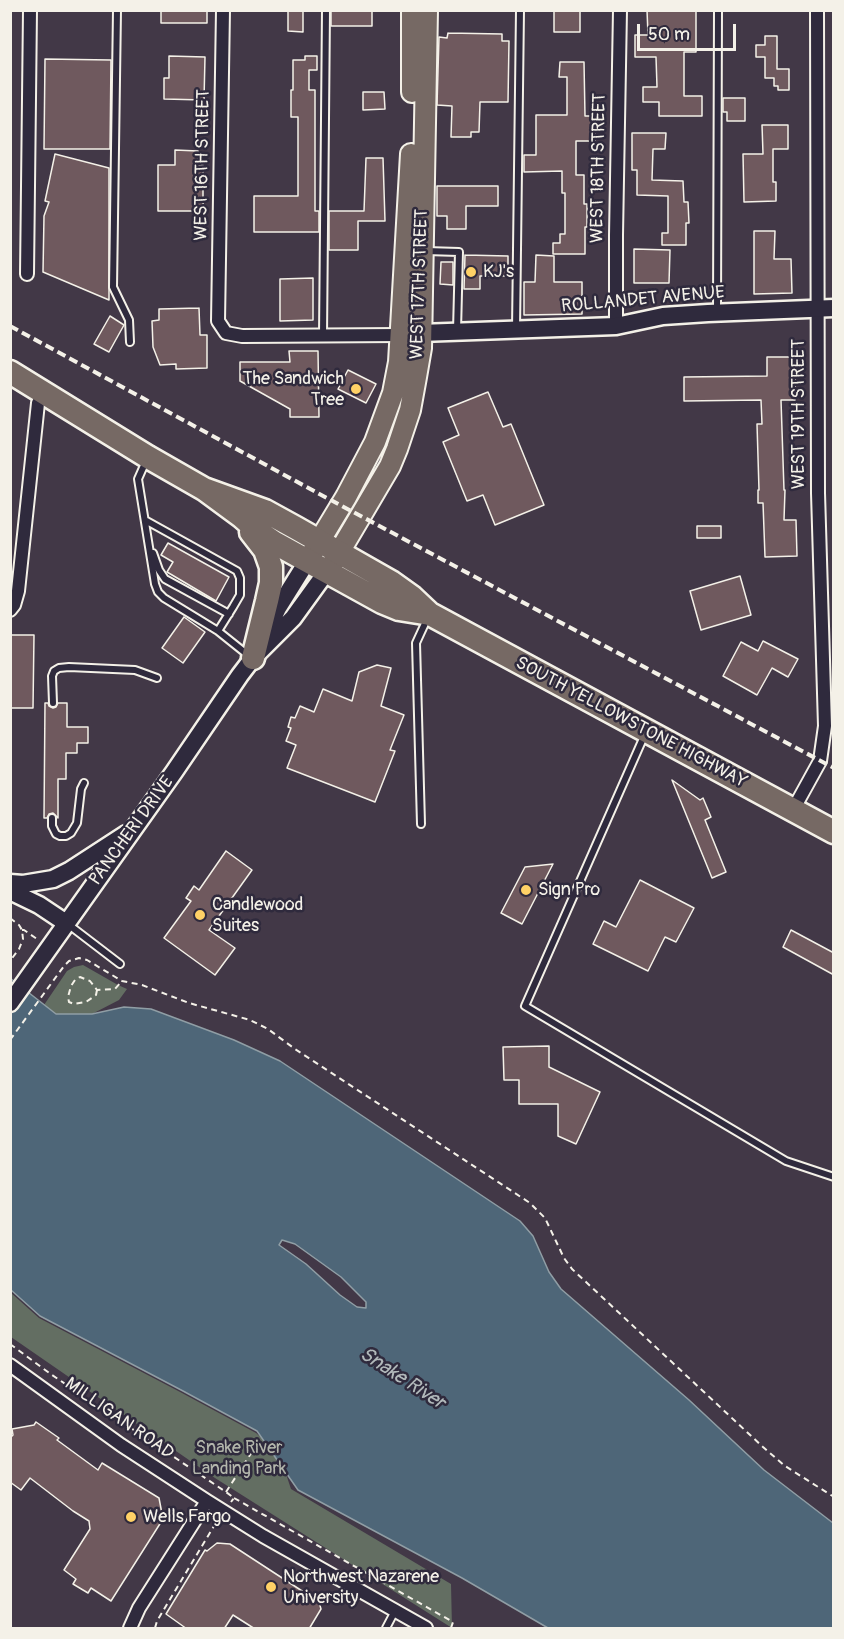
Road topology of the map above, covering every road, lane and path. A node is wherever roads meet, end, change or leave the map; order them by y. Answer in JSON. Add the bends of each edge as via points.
{"nodes":[{"id":1,"x":30,"y":10,"type":"edge"},
{"id":2,"x":117,"y":10,"type":"edge"},
{"id":3,"x":223,"y":10,"type":"edge"},
{"id":4,"x":327,"y":10,"type":"edge"},
{"id":5,"x":412,"y":10,"type":"edge"},
{"id":6,"x":427,"y":10,"type":"edge"},
{"id":7,"x":520,"y":10,"type":"edge"},
{"id":8,"x":620,"y":10,"type":"edge"},
{"id":9,"x":718,"y":10,"type":"edge"},
{"id":10,"x":817,"y":10,"type":"edge"},
{"id":11,"x":422,"y":251,"type":"junction"},
{"id":12,"x":27,"y":274,"type":"dead end"},
{"id":13,"x":825,"y":308,"type":"edge"},
{"id":14,"x":717,"y":312,"type":"junction"},
{"id":15,"x":218,"y":321,"type":"joint"},
{"id":16,"x":616,"y":326,"type":"junction"},
{"id":17,"x":516,"y":330,"type":"junction"},
{"id":18,"x":457,"y":332,"type":"junction"},
{"id":19,"x":411,"y":334,"type":"junction"},
{"id":20,"x":323,"y":336,"type":"junction"},
{"id":21,"x":130,"y":342,"type":"dead end"},
{"id":22,"x":10,"y":372,"type":"edge"},
{"id":23,"x":44,"y":392,"type":"junction"},
{"id":24,"x":148,"y":458,"type":"junction"},
{"id":25,"x":204,"y":489,"type":"junction"},
{"id":26,"x":145,"y":520,"type":"junction"},
{"id":27,"x":149,"y":541,"type":"junction"},
{"id":28,"x":324,"y":556,"type":"junction"},
{"id":29,"x":10,"y":610,"type":"edge"},
{"id":30,"x":229,"y":614,"type":"junction"},
{"id":31,"x":430,"y":614,"type":"junction"},
{"id":32,"x":218,"y":632,"type":"junction"},
{"id":33,"x":253,"y":658,"type":"junction"},
{"id":34,"x":157,"y":678,"type":"dead end"},
{"id":35,"x":53,"y":703,"type":"dead end"},
{"id":36,"x":829,"y":726,"type":"edge"},
{"id":37,"x":646,"y":731,"type":"junction"},
{"id":38,"x":84,"y":783,"type":"dead end"},
{"id":39,"x":793,"y":810,"type":"junction"},
{"id":40,"x":52,"y":818,"type":"dead end"},
{"id":41,"x":421,"y":824,"type":"dead end"},
{"id":42,"x":134,"y":828,"type":"junction"},
{"id":43,"x":834,"y":832,"type":"edge"},
{"id":44,"x":10,"y":883,"type":"edge"},
{"id":45,"x":10,"y":891,"type":"edge"},
{"id":46,"x":10,"y":918,"type":"edge"},
{"id":47,"x":66,"y":923,"type":"junction"},
{"id":48,"x":65,"y":958,"type":"dead end"},
{"id":49,"x":11,"y":959,"type":"edge"},
{"id":50,"x":69,"y":961,"type":"junction"},
{"id":51,"x":120,"y":964,"type":"dead end"},
{"id":52,"x":122,"y":981,"type":"junction"},
{"id":53,"x":97,"y":990,"type":"junction"},
{"id":54,"x":10,"y":1003,"type":"edge"},
{"id":55,"x":10,"y":1040,"type":"edge"},
{"id":56,"x":834,"y":1177,"type":"edge"},
{"id":57,"x":10,"y":1344,"type":"edge"},
{"id":58,"x":10,"y":1365,"type":"edge"},
{"id":59,"x":259,"y":1441,"type":"dead end"},
{"id":60,"x":226,"y":1492,"type":"junction"},
{"id":61,"x":834,"y":1497,"type":"edge"},
{"id":62,"x":234,"y":1498,"type":"junction"},
{"id":63,"x":207,"y":1501,"type":"junction"},
{"id":64,"x":229,"y":1503,"type":"dead end"},
{"id":65,"x":219,"y":1519,"type":"dead end"},
{"id":66,"x":395,"y":1611,"type":"junction"},
{"id":67,"x":130,"y":1629,"type":"edge"},
{"id":68,"x":155,"y":1629,"type":"edge"},
{"id":69,"x":386,"y":1629,"type":"edge"},
{"id":70,"x":426,"y":1629,"type":"edge"},
{"id":71,"x":451,"y":1629,"type":"edge"}],
"edges":[{"from":1,"to":12,"type":"street"},
{"from":2,"to":21,"type":"lane","via":[[113,287],[129,320]]},
{"from":3,"to":15,"type":"street","name":"WEST 16TH STREET"},
{"from":4,"to":20,"type":"lane"},
{"from":5,"to":19,"type":"main road","name":"WEST 17TH STREET","via":[[406,224]]},
{"from":6,"to":11,"type":"main road","name":"WEST 17TH STREET"},
{"from":7,"to":17,"type":"lane"},
{"from":8,"to":16,"type":"street","name":"WEST 18TH STREET"},
{"from":9,"to":14,"type":"lane"},
{"from":10,"to":13,"type":"street","name":"WEST 19TH STREET"},
{"from":11,"to":18,"type":"lane","via":[[459,252]]},
{"from":11,"to":19,"type":"main road","name":"WEST 17TH STREET"},
{"from":13,"to":14,"type":"main road","name":"ROLLANDET AVENUE"},
{"from":13,"to":36,"type":"street","name":"WEST 19TH STREET","via":[[818,493]]},
{"from":14,"to":16,"type":"main road","name":"ROLLANDET AVENUE","via":[[663,316]]},
{"from":15,"to":20,"type":"street","name":"ROLLANDET AVENUE","via":[[226,333],[242,336]]},
{"from":16,"to":17,"type":"main road","name":"ROLLANDET AVENUE"},
{"from":17,"to":18,"type":"main road","name":"ROLLANDET AVENUE"},
{"from":18,"to":19,"type":"main road","name":"ROLLANDET AVENUE"},
{"from":19,"to":20,"type":"street","name":"ROLLANDET AVENUE"},
{"from":19,"to":28,"type":"main road","name":"WEST 17TH STREET","via":[[375,442],[346,497]]},
{"from":19,"to":28,"type":"main road","via":[[406,342],[409,353],[405,393],[409,414],[400,443],[390,466]]},
{"from":22,"to":23,"type":"highway","name":"SOUTH YELLOWSTONE HIGHWAY"},
{"from":23,"to":24,"type":"highway","name":"SOUTH YELLOWSTONE HIGHWAY"},
{"from":23,"to":29,"type":"street","via":[[38,403],[18,591]]},
{"from":24,"to":25,"type":"highway","name":"SOUTH YELLOWSTONE HIGHWAY"},
{"from":24,"to":26,"type":"lane","via":[[138,479]]},
{"from":25,"to":28,"type":"highway","name":"SOUTH YELLOWSTONE HIGHWAY","via":[[264,511]]},
{"from":25,"to":33,"type":"highway","via":[[254,534],[271,565],[271,583]]},
{"from":26,"to":27,"type":"lane"},
{"from":26,"to":30,"type":"lane","via":[[237,571],[240,595]]},
{"from":27,"to":30,"type":"lane","via":[[165,579]]},
{"from":27,"to":32,"type":"lane","via":[[158,592]]},
{"from":28,"to":31,"type":"highway","name":"SOUTH YELLOWSTONE HIGHWAY","via":[[382,602]]},
{"from":28,"to":33,"type":"main road","name":"PANCHERI DRIVE","via":[[293,618]]},
{"from":30,"to":32,"type":"lane"},
{"from":31,"to":37,"type":"highway","name":"SOUTH YELLOWSTONE HIGHWAY"},
{"from":31,"to":41,"type":"lane","via":[[416,643]]},
{"from":32,"to":33,"type":"lane"},
{"from":33,"to":42,"type":"main road","name":"PANCHERI DRIVE"},
{"from":34,"to":35,"type":"lane","via":[[135,670],[59,668],[52,676]]},
{"from":36,"to":39,"type":"street","name":"WEST 19TH STREET","via":[[820,761]]},
{"from":37,"to":39,"type":"highway","name":"SOUTH YELLOWSTONE HIGHWAY"},
{"from":37,"to":56,"type":"lane","via":[[525,1006],[786,1161]]},
{"from":38,"to":40,"type":"lane","via":[[77,823],[71,832],[66,836],[56,834]]},
{"from":39,"to":43,"type":"highway","name":"SOUTH YELLOWSTONE HIGHWAY"},
{"from":42,"to":44,"type":"main road","via":[[69,872],[53,879]]},
{"from":42,"to":47,"type":"main road","name":"PANCHERI DRIVE"},
{"from":45,"to":47,"type":"main road"},
{"from":46,"to":49,"type":"path","via":[[23,930],[22,944]]},
{"from":47,"to":51,"type":"lane"},
{"from":47,"to":54,"type":"main road","name":"PANCHERI DRIVE"},
{"from":48,"to":50,"type":"path"},
{"from":50,"to":52,"type":"path","via":[[87,960]]},
{"from":50,"to":55,"type":"path"},
{"from":52,"to":53,"type":"path","via":[[115,989]]},
{"from":52,"to":61,"type":"path","via":[[150,987],[268,1029],[530,1203],[545,1218],[572,1269],[763,1448]]},
{"from":53,"to":53,"type":"path","via":[[80,977],[71,986],[69,1002],[86,1002]]},
{"from":57,"to":60,"type":"path"},
{"from":58,"to":63,"type":"street","name":"MILLIGAN ROAD"},
{"from":59,"to":60,"type":"path"},
{"from":60,"to":62,"type":"path"},
{"from":62,"to":64,"type":"path"},
{"from":62,"to":71,"type":"path","via":[[453,1622]]},
{"from":63,"to":66,"type":"street","name":"MILLIGAN ROAD"},
{"from":63,"to":67,"type":"street","via":[[139,1608]]},
{"from":65,"to":68,"type":"path"},
{"from":66,"to":69,"type":"lane"},
{"from":66,"to":70,"type":"street","name":"MILLIGAN ROAD"}]}
